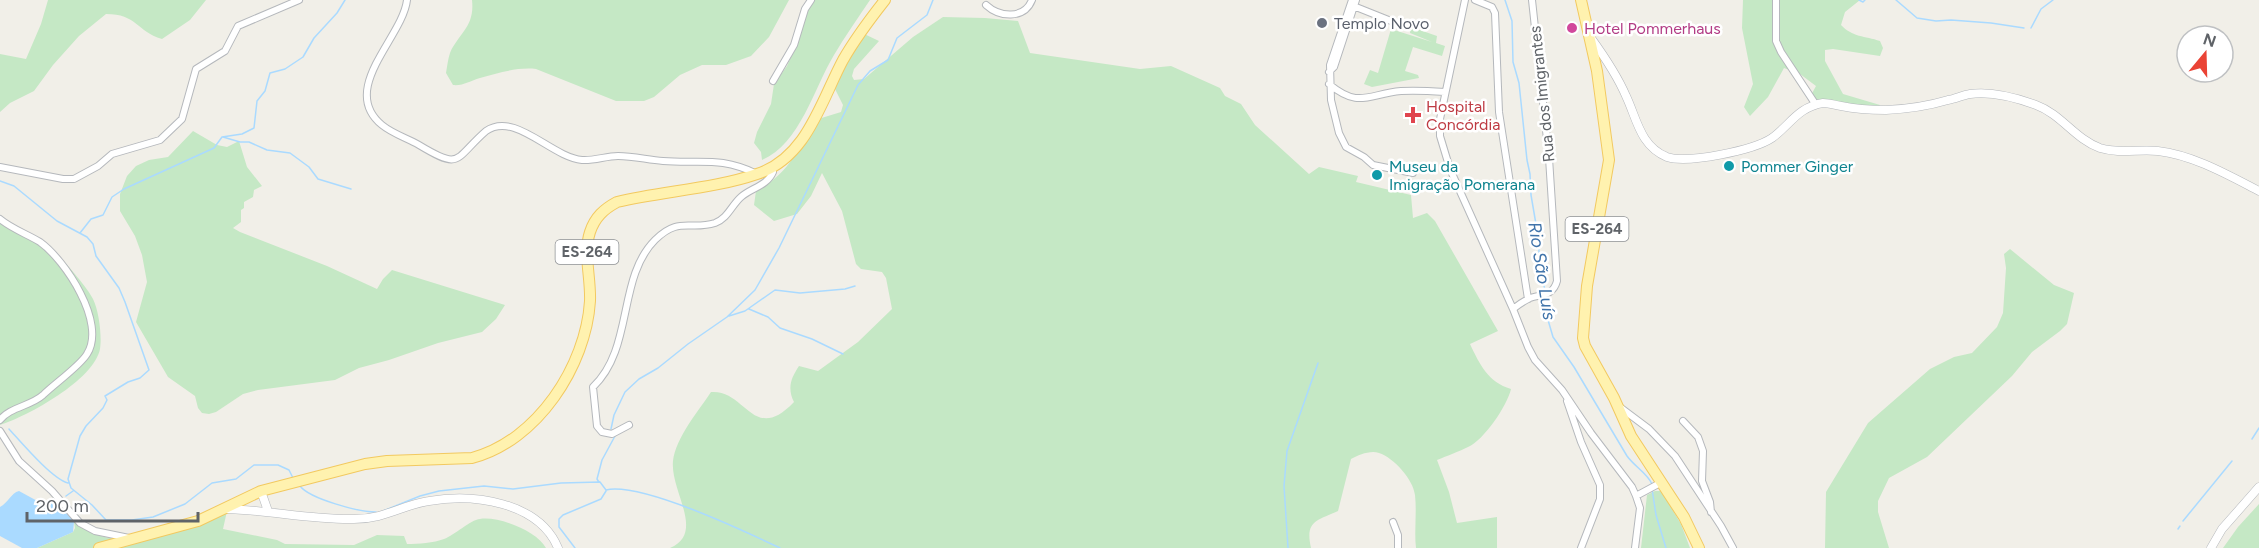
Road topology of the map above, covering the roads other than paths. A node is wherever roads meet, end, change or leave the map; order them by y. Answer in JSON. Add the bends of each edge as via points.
{"nodes":[{"id":1,"x":299,"y":0,"type":"edge"},
{"id":2,"x":407,"y":0,"type":"edge"},
{"id":3,"x":811,"y":0,"type":"edge"},
{"id":4,"x":885,"y":0,"type":"edge"},
{"id":5,"x":1032,"y":0,"type":"edge"},
{"id":6,"x":1465,"y":0,"type":"edge"},
{"id":7,"x":1475,"y":0,"type":"edge"},
{"id":8,"x":1532,"y":0,"type":"edge"},
{"id":9,"x":1581,"y":0,"type":"edge"},
{"id":10,"x":1776,"y":0,"type":"edge"},
{"id":11,"x":1353,"y":3,"type":"edge"},
{"id":12,"x":986,"y":5,"type":"dead end"},
{"id":13,"x":1396,"y":23,"type":"dead end"},
{"id":14,"x":1590,"y":36,"type":"junction"},
{"id":15,"x":773,"y":81,"type":"dead end"},
{"id":16,"x":1329,"y":84,"type":"junction"},
{"id":17,"x":1445,"y":92,"type":"junction"},
{"id":18,"x":1816,"y":105,"type":"junction"},
{"id":19,"x":0,"y":167,"type":"edge"},
{"id":20,"x":771,"y":168,"type":"junction"},
{"id":21,"x":1413,"y":173,"type":"dead end"},
{"id":22,"x":758,"y":174,"type":"junction"},
{"id":23,"x":2259,"y":191,"type":"edge"},
{"id":24,"x":0,"y":219,"type":"edge"},
{"id":25,"x":1528,"y":299,"type":"junction"},
{"id":26,"x":1513,"y":309,"type":"junction"},
{"id":27,"x":1564,"y":392,"type":"junction"},
{"id":28,"x":1620,"y":410,"type":"junction"},
{"id":29,"x":0,"y":420,"type":"edge"},
{"id":30,"x":1683,"y":422,"type":"dead end"},
{"id":31,"x":629,"y":425,"type":"dead end"},
{"id":32,"x":0,"y":431,"type":"edge"},
{"id":33,"x":1659,"y":484,"type":"junction"},
{"id":34,"x":2259,"y":487,"type":"edge"},
{"id":35,"x":261,"y":491,"type":"junction"},
{"id":36,"x":1636,"y":496,"type":"junction"},
{"id":37,"x":225,"y":509,"type":"junction"},
{"id":38,"x":268,"y":512,"type":"junction"},
{"id":39,"x":1711,"y":512,"type":"junction"},
{"id":40,"x":1393,"y":522,"type":"dead end"},
{"id":41,"x":132,"y":538,"type":"junction"},
{"id":42,"x":99,"y":548,"type":"edge"},
{"id":43,"x":558,"y":548,"type":"edge"},
{"id":44,"x":1398,"y":548,"type":"edge"},
{"id":45,"x":1581,"y":548,"type":"edge"},
{"id":46,"x":1635,"y":548,"type":"edge"},
{"id":47,"x":1699,"y":548,"type":"edge"},
{"id":48,"x":1733,"y":548,"type":"edge"},
{"id":49,"x":2211,"y":548,"type":"edge"}],
"edges":[{"from":1,"to":19,"type":"street","via":[[238,26],[225,51],[196,69],[182,119],[160,140],[112,154],[74,179]]},
{"from":2,"to":22,"type":"street","via":[[405,13],[377,58],[367,101],[380,124],[436,156],[458,159],[486,131],[505,125],[581,160],[627,156],[727,162]]},
{"from":3,"to":15,"type":"street","via":[[794,45]]},
{"from":4,"to":20,"type":"main road","number":"ES-264","via":[[843,60],[802,140]]},
{"from":5,"to":12,"type":"street","via":[[1024,11],[1009,15],[1001,15]]},
{"from":6,"to":17,"type":"street"},
{"from":7,"to":25,"type":"street","via":[[1495,10],[1498,112]]},
{"from":8,"to":25,"type":"street","name":"Rua dos Imigrantes","via":[[1557,281],[1550,293]]},
{"from":9,"to":14,"type":"main road","number":"ES-264"},
{"from":10,"to":18,"type":"street","via":[[1776,41]]},
{"from":11,"to":13,"type":"street"},
{"from":11,"to":16,"type":"street","via":[[1329,73]]},
{"from":14,"to":18,"type":"street","via":[[1627,97],[1639,132],[1665,156],[1691,159],[1759,146],[1803,109]]},
{"from":14,"to":28,"type":"main road","number":"ES-264","via":[[1608,167],[1582,332],[1585,346]]},
{"from":16,"to":17,"type":"street","via":[[1342,95],[1360,99],[1401,91]]},
{"from":16,"to":21,"type":"street","via":[[1335,119],[1346,147],[1378,167]]},
{"from":17,"to":26,"type":"street","via":[[1440,136],[1450,169]]},
{"from":18,"to":23,"type":"street","via":[[1888,110],[1934,104],[1969,94],[2019,100],[2046,109],[2098,147],[2172,154]]},
{"from":20,"to":22,"type":"main road","number":"ES-264"},
{"from":20,"to":31,"type":"street","via":[[770,178],[739,198],[722,219],[712,224],[674,226],[647,249],[633,284],[617,347],[603,377],[593,387],[597,426],[602,432],[612,434]]},
{"from":22,"to":35,"type":"main road","number":"ES-264","via":[[617,202],[600,214],[587,243],[590,303],[579,350],[550,404],[540,417],[512,438],[472,458],[365,464]]},
{"from":24,"to":29,"type":"street","via":[[41,243],[59,262],[83,298],[92,333],[85,357],[41,397]]},
{"from":25,"to":26,"type":"street"},
{"from":26,"to":27,"type":"street","via":[[1532,355]]},
{"from":27,"to":36,"type":"street"},
{"from":27,"to":45,"type":"street","via":[[1600,485],[1600,499]]},
{"from":28,"to":33,"type":"main road","number":"ES-264"},
{"from":28,"to":39,"type":"street","via":[[1649,429],[1675,456]]},
{"from":30,"to":39,"type":"street","via":[[1698,437],[1703,451],[1702,481]]},
{"from":32,"to":41,"type":"street","via":[[19,461],[80,523],[95,531]]},
{"from":33,"to":36,"type":"street"},
{"from":33,"to":47,"type":"main road","number":"ES-264","via":[[1684,518]]},
{"from":34,"to":49,"type":"street","via":[[2222,529]]},
{"from":35,"to":37,"type":"main road","number":"ES-264"},
{"from":35,"to":38,"type":"street"},
{"from":36,"to":46,"type":"street","via":[[1640,508]]},
{"from":37,"to":38,"type":"street"},
{"from":37,"to":41,"type":"main road","number":"ES-264","via":[[198,521]]},
{"from":38,"to":43,"type":"street","via":[[361,519],[382,517],[429,501],[485,501],[516,509],[539,522]]},
{"from":39,"to":48,"type":"street"},
{"from":40,"to":44,"type":"street"},
{"from":41,"to":42,"type":"main road","number":"ES-264"}]}
